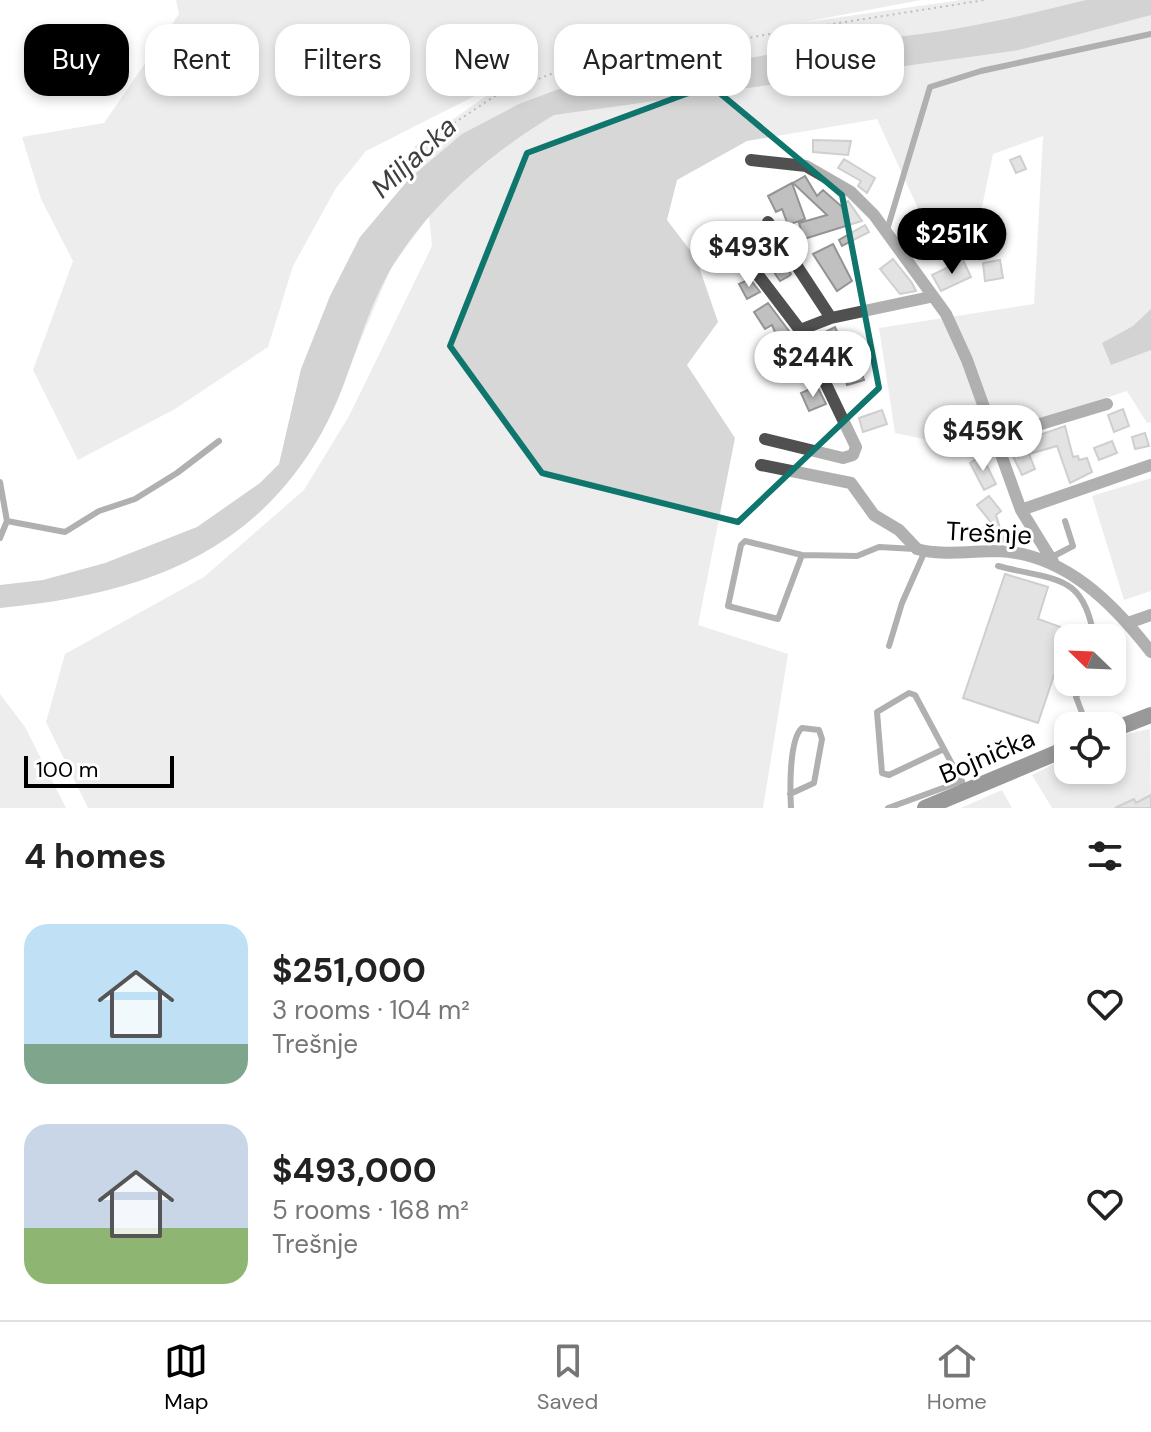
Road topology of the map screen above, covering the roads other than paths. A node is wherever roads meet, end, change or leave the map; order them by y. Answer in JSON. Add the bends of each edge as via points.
{"nodes":[{"id":1,"x":1151,"y":34,"type":"edge"},
{"id":2,"x":751,"y":160,"type":"dead end"},
{"id":3,"x":768,"y":222,"type":"dead end"},
{"id":4,"x":886,"y":234,"type":"junction"},
{"id":5,"x":752,"y":267,"type":"dead end"},
{"id":6,"x":930,"y":297,"type":"junction"},
{"id":7,"x":831,"y":318,"type":"junction"},
{"id":8,"x":800,"y":330,"type":"junction"},
{"id":9,"x":1107,"y":404,"type":"dead end"},
{"id":10,"x":994,"y":438,"type":"junction"},
{"id":11,"x":765,"y":439,"type":"dead end"},
{"id":12,"x":219,"y":441,"type":"dead end"},
{"id":13,"x":761,"y":465,"type":"dead end"},
{"id":14,"x":1151,"y":465,"type":"edge"},
{"id":15,"x":0,"y":482,"type":"edge"},
{"id":16,"x":1021,"y":510,"type":"junction"},
{"id":17,"x":7,"y":521,"type":"junction"},
{"id":18,"x":1065,"y":521,"type":"dead end"},
{"id":19,"x":0,"y":538,"type":"edge"},
{"id":20,"x":921,"y":550,"type":"junction"},
{"id":21,"x":802,"y":555,"type":"junction"},
{"id":22,"x":1051,"y":560,"type":"junction"},
{"id":23,"x":998,"y":566,"type":"dead end"},
{"id":24,"x":1151,"y":615,"type":"edge"},
{"id":25,"x":1128,"y":623,"type":"junction"},
{"id":26,"x":1090,"y":624,"type":"edge"},
{"id":27,"x":889,"y":646,"type":"dead end"},
{"id":28,"x":1151,"y":652,"type":"edge"},
{"id":29,"x":1151,"y":715,"type":"edge"},
{"id":30,"x":1126,"y":725,"type":"edge"},
{"id":31,"x":944,"y":749,"type":"junction"},
{"id":32,"x":1054,"y":753,"type":"edge"},
{"id":33,"x":964,"y":786,"type":"junction"},
{"id":34,"x":790,"y":794,"type":"junction"},
{"id":35,"x":791,"y":808,"type":"edge"},
{"id":36,"x":888,"y":808,"type":"edge"},
{"id":37,"x":925,"y":808,"type":"edge"}],
"edges":[{"from":1,"to":4,"type":"lane","via":[[930,87]]},
{"from":2,"to":4,"type":"street","name":"Trešnje","via":[[796,163],[817,171],[851,192]]},
{"from":3,"to":7,"type":"street"},
{"from":4,"to":6,"type":"street","name":"Trešnje"},
{"from":5,"to":8,"type":"street"},
{"from":6,"to":7,"type":"street"},
{"from":6,"to":10,"type":"street","name":"Trešnje","via":[[946,314],[967,360]]},
{"from":7,"to":8,"type":"street"},
{"from":8,"to":11,"type":"street","via":[[856,451],[843,458]]},
{"from":9,"to":10,"type":"street"},
{"from":10,"to":16,"type":"street","name":"Trešnje"},
{"from":12,"to":17,"type":"lane","via":[[135,499],[99,511],[65,532]]},
{"from":13,"to":20,"type":"street","name":"Trešnje","via":[[851,483],[874,515]]},
{"from":14,"to":16,"type":"street","name":"Trešnje"},
{"from":15,"to":17,"type":"lane"},
{"from":16,"to":22,"type":"street","name":"Trešnje"},
{"from":17,"to":19,"type":"lane"},
{"from":18,"to":22,"type":"lane","via":[[1073,546]]},
{"from":20,"to":21,"type":"lane","via":[[879,547],[857,556]]},
{"from":20,"to":22,"type":"street","name":"Trešnje","via":[[1002,551]]},
{"from":20,"to":27,"type":"lane"},
{"from":21,"to":21,"type":"lane","via":[[745,541],[728,606],[778,619]]},
{"from":22,"to":25,"type":"street","name":"Trešnje"},
{"from":23,"to":26,"type":"lane","via":[[1073,586],[1083,597]]},
{"from":24,"to":25,"type":"street"},
{"from":25,"to":28,"type":"street","name":"Trešnje"},
{"from":29,"to":30,"type":"main road"},
{"from":31,"to":31,"type":"lane","via":[[913,693],[877,712],[882,773],[889,775]]},
{"from":31,"to":33,"type":"lane"},
{"from":32,"to":33,"type":"main road","name":"Bojnička"},
{"from":33,"to":36,"type":"lane"},
{"from":33,"to":37,"type":"main road","name":"Bojnička"},
{"from":34,"to":34,"type":"lane","via":[[795,736],[802,728],[819,730],[814,783]]},
{"from":34,"to":35,"type":"lane"}]}
